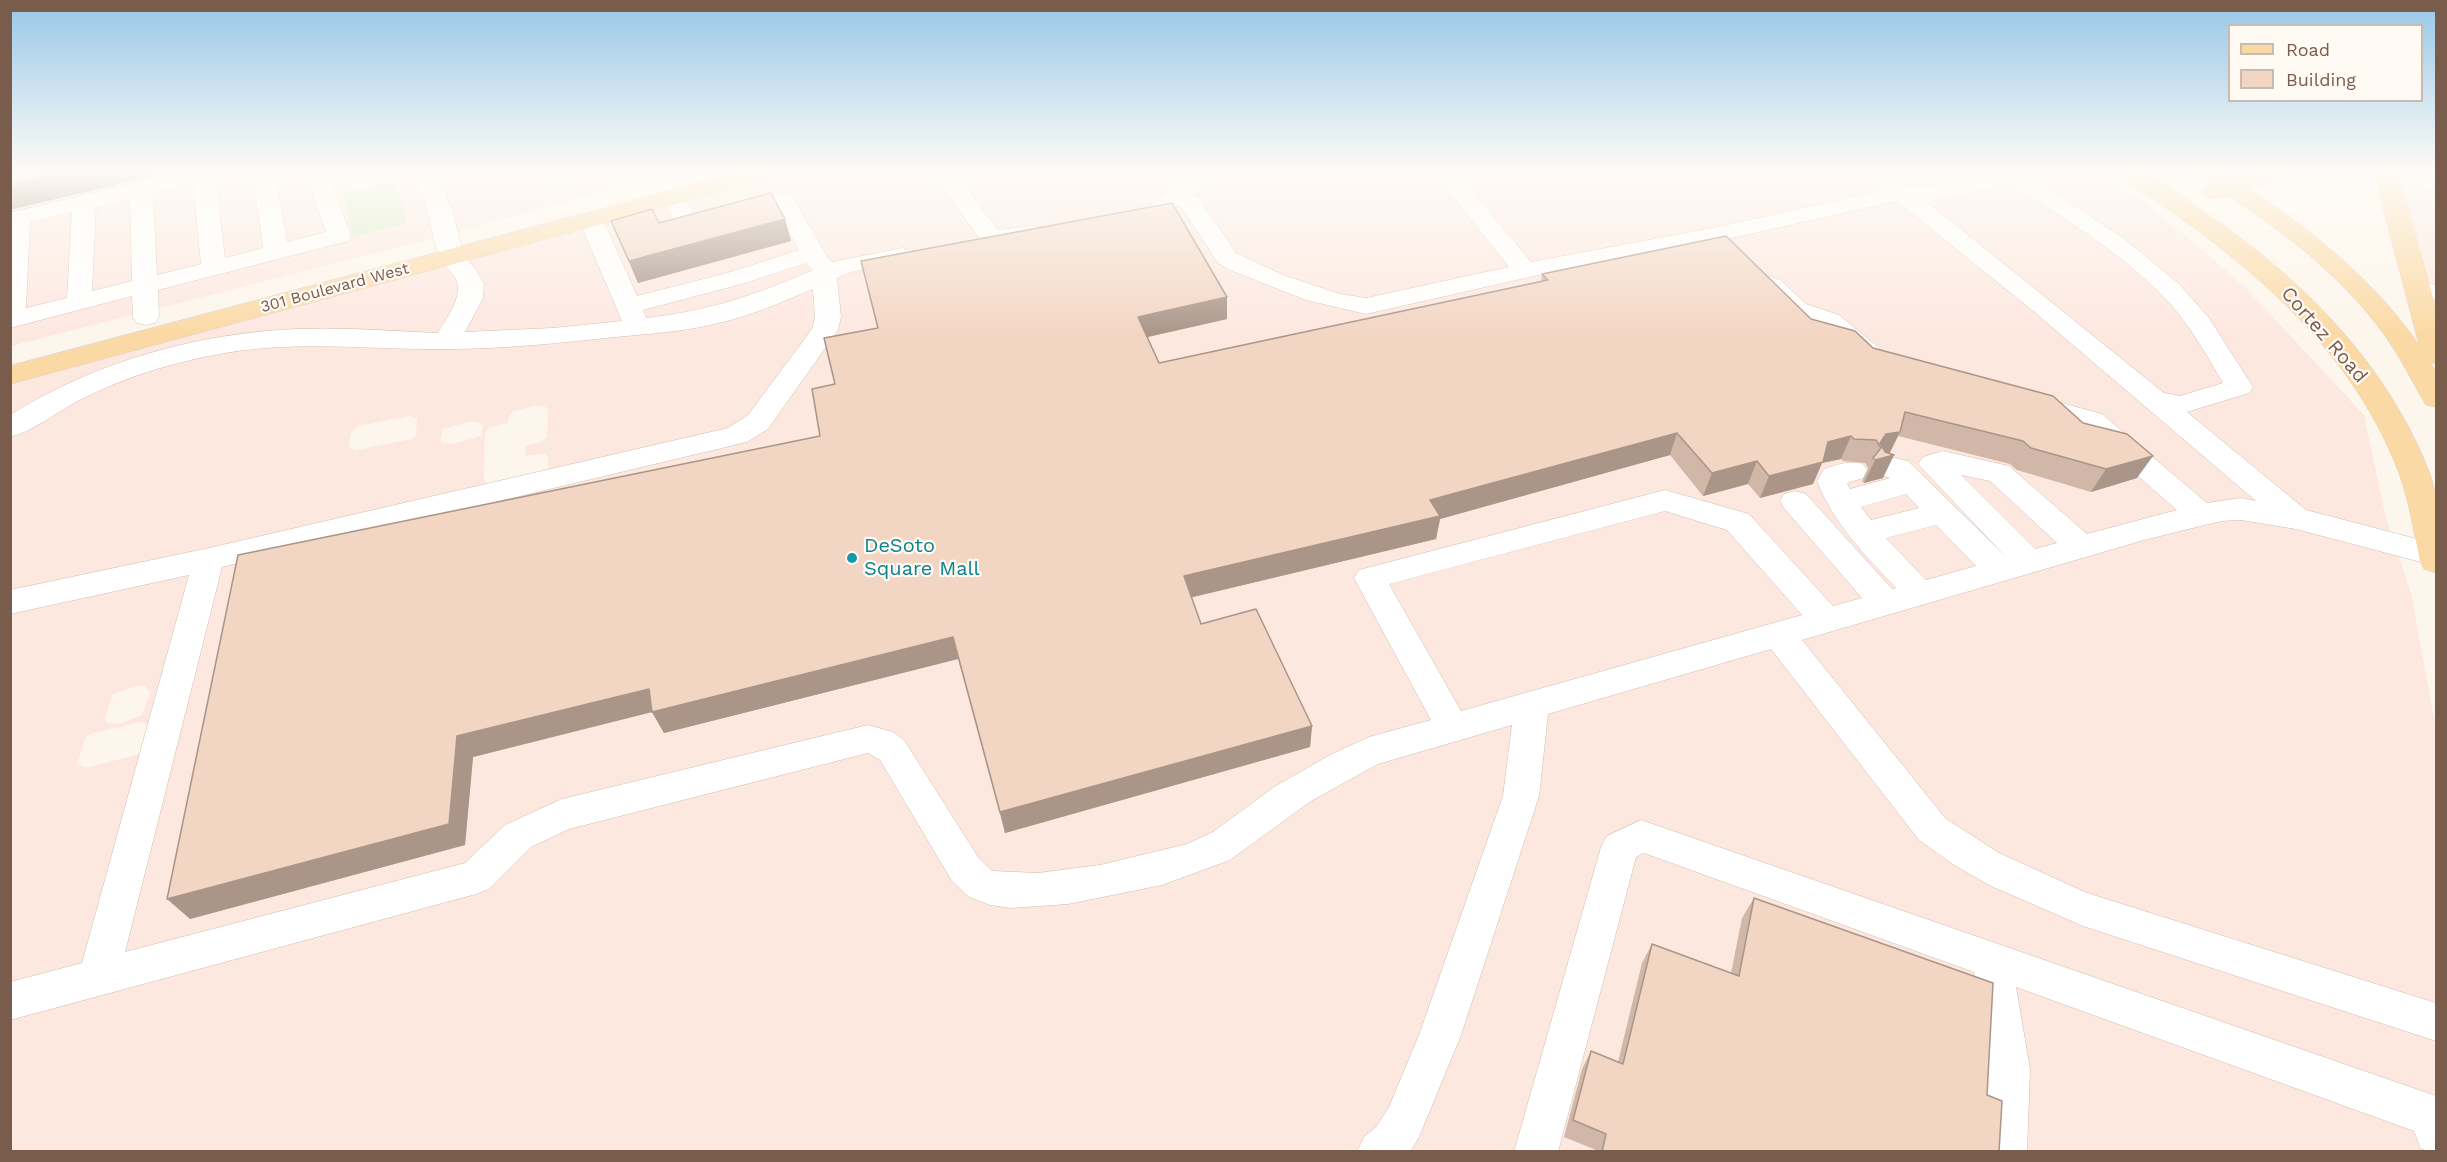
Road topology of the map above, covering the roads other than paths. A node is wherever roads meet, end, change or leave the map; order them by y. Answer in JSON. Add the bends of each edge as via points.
{"nodes":[{"id":1,"x":14,"y":227,"type":"edge"},
{"id":2,"x":83,"y":227,"type":"edge"},
{"id":3,"x":143,"y":227,"type":"edge"},
{"id":4,"x":210,"y":227,"type":"edge"},
{"id":5,"x":272,"y":227,"type":"edge"},
{"id":6,"x":336,"y":227,"type":"edge"},
{"id":7,"x":444,"y":227,"type":"edge"},
{"id":8,"x":514,"y":227,"type":"edge"},
{"id":9,"x":603,"y":227,"type":"edge"},
{"id":10,"x":799,"y":227,"type":"edge"},
{"id":11,"x":984,"y":227,"type":"edge"},
{"id":12,"x":1207,"y":227,"type":"edge"},
{"id":13,"x":1489,"y":227,"type":"edge"},
{"id":14,"x":1748,"y":227,"type":"edge"},
{"id":15,"x":1944,"y":227,"type":"edge"},
{"id":16,"x":2094,"y":227,"type":"edge"},
{"id":17,"x":2210,"y":227,"type":"edge"},
{"id":18,"x":2288,"y":227,"type":"edge"},
{"id":19,"x":2405,"y":227,"type":"edge"},
{"id":20,"x":1057,"y":228,"type":"edge"},
{"id":21,"x":596,"y":229,"type":"junction"},
{"id":22,"x":1718,"y":234,"type":"junction"},
{"id":23,"x":992,"y":238,"type":"junction"},
{"id":24,"x":965,"y":243,"type":"edge"},
{"id":25,"x":449,"y":247,"type":"junction"},
{"id":26,"x":921,"y":251,"type":"edge"},
{"id":27,"x":276,"y":252,"type":"junction"},
{"id":28,"x":822,"y":267,"type":"junction"},
{"id":29,"x":214,"y":268,"type":"junction"},
{"id":30,"x":1526,"y":271,"type":"junction"},
{"id":31,"x":145,"y":286,"type":"junction"},
{"id":32,"x":2427,"y":290,"type":"edge"},
{"id":33,"x":79,"y":303,"type":"junction"},
{"id":34,"x":146,"y":317,"type":"junction"},
{"id":35,"x":633,"y":317,"type":"junction"},
{"id":36,"x":11,"y":320,"type":"edge"},
{"id":37,"x":447,"y":341,"type":"junction"},
{"id":38,"x":10,"y":352,"type":"edge"},
{"id":39,"x":2436,"y":355,"type":"edge"},
{"id":40,"x":1888,"y":364,"type":"edge"},
{"id":41,"x":10,"y":375,"type":"edge"},
{"id":42,"x":2010,"y":398,"type":"edge"},
{"id":43,"x":2436,"y":398,"type":"edge"},
{"id":44,"x":2156,"y":401,"type":"junction"},
{"id":45,"x":10,"y":428,"type":"edge"},
{"id":46,"x":1853,"y":471,"type":"dead end"},
{"id":47,"x":1795,"y":501,"type":"dead end"},
{"id":48,"x":1842,"y":502,"type":"junction"},
{"id":49,"x":1940,"y":513,"type":"junction"},
{"id":50,"x":2202,"y":515,"type":"junction"},
{"id":51,"x":2296,"y":518,"type":"junction"},
{"id":52,"x":1865,"y":533,"type":"junction"},
{"id":53,"x":2081,"y":547,"type":"junction"},
{"id":54,"x":2436,"y":558,"type":"edge"},
{"id":55,"x":209,"y":560,"type":"junction"},
{"id":56,"x":2014,"y":566,"type":"junction"},
{"id":57,"x":1919,"y":593,"type":"junction"},
{"id":58,"x":10,"y":602,"type":"edge"},
{"id":59,"x":1885,"y":603,"type":"junction"},
{"id":60,"x":1826,"y":620,"type":"junction"},
{"id":61,"x":1778,"y":634,"type":"junction"},
{"id":62,"x":1532,"y":704,"type":"junction"},
{"id":63,"x":1452,"y":727,"type":"junction"},
{"id":64,"x":1992,"y":960,"type":"junction"},
{"id":65,"x":98,"y":978,"type":"junction"},
{"id":66,"x":10,"y":1001,"type":"edge"},
{"id":67,"x":2436,"y":1022,"type":"edge"},
{"id":68,"x":2436,"y":1134,"type":"edge"},
{"id":69,"x":1379,"y":1152,"type":"edge"},
{"id":70,"x":1536,"y":1152,"type":"edge"},
{"id":71,"x":2005,"y":1152,"type":"edge"}],
"edges":[{"from":1,"to":36,"type":"street"},
{"from":2,"to":33,"type":"street"},
{"from":3,"to":31,"type":"street"},
{"from":4,"to":29,"type":"street"},
{"from":5,"to":27,"type":"street"},
{"from":6,"to":27,"type":"street","via":[[339,236]]},
{"from":7,"to":25,"type":"street"},
{"from":8,"to":25,"type":"main road","name":"301 Boulevard West"},
{"from":9,"to":21,"type":"main road","name":"301 Boulevard West"},
{"from":10,"to":28,"type":"street"},
{"from":11,"to":23,"type":"street"},
{"from":12,"to":30,"type":"street","via":[[1235,264],[1348,304],[1375,304]]},
{"from":13,"to":30,"type":"street"},
{"from":14,"to":22,"type":"street"},
{"from":15,"to":44,"type":"street"},
{"from":16,"to":44,"type":"street","via":[[2171,290],[2209,338],[2239,387],[2181,405]]},
{"from":17,"to":54,"type":"main road","name":"Cortez Road","via":[[2278,282],[2359,372],[2389,420],[2414,473]]},
{"from":18,"to":43,"type":"main road","via":[[2356,286],[2403,341]]},
{"from":19,"to":32,"type":"main road"},
{"from":20,"to":23,"type":"street"},
{"from":21,"to":25,"type":"main road","name":"301 Boulevard West"},
{"from":21,"to":35,"type":"street"},
{"from":22,"to":30,"type":"street"},
{"from":22,"to":40,"type":"street","via":[[1797,310],[1830,321],[1877,361]]},
{"from":23,"to":24,"type":"street"},
{"from":25,"to":34,"type":"main road","name":"301 Boulevard West"},
{"from":25,"to":37,"type":"street","via":[[471,290]]},
{"from":25,"to":41,"type":"main road","name":"301 Boulevard West"},
{"from":26,"to":28,"type":"street"},
{"from":27,"to":29,"type":"street"},
{"from":28,"to":35,"type":"street","via":[[776,296],[710,317]]},
{"from":28,"to":55,"type":"street","via":[[828,317],[825,330],[758,422],[737,435]]},
{"from":29,"to":31,"type":"street"},
{"from":31,"to":33,"type":"street"},
{"from":31,"to":34,"type":"street"},
{"from":32,"to":39,"type":"main road"},
{"from":33,"to":36,"type":"street"},
{"from":34,"to":38,"type":"main road","name":"301 Boulevard West"},
{"from":35,"to":37,"type":"street","via":[[553,336]]},
{"from":37,"to":45,"type":"street","via":[[301,337],[210,348],[111,376],[46,406]]},
{"from":42,"to":50,"type":"street","via":[[2091,421]]},
{"from":44,"to":51,"type":"street"},
{"from":46,"to":48,"type":"street","via":[[1834,476],[1832,481]]},
{"from":47,"to":59,"type":"street"},
{"from":48,"to":49,"type":"street","via":[[1898,474]]},
{"from":48,"to":52,"type":"street"},
{"from":49,"to":52,"type":"street"},
{"from":49,"to":56,"type":"street"},
{"from":50,"to":51,"type":"street","via":[[2241,510]]},
{"from":50,"to":53,"type":"street"},
{"from":51,"to":54,"type":"street"},
{"from":52,"to":57,"type":"street"},
{"from":53,"to":56,"type":"street"},
{"from":53,"to":56,"type":"street","via":[[1999,473],[1943,461],[1933,464]]},
{"from":55,"to":58,"type":"street"},
{"from":55,"to":65,"type":"street"},
{"from":56,"to":57,"type":"street"},
{"from":57,"to":59,"type":"street"},
{"from":59,"to":60,"type":"street"},
{"from":60,"to":61,"type":"street"},
{"from":60,"to":63,"type":"street","via":[[1738,522],[1665,500],[1370,578]]},
{"from":61,"to":62,"type":"street"},
{"from":61,"to":67,"type":"street","via":[[1932,829],[1963,853],[2083,909]]},
{"from":62,"to":63,"type":"street"},
{"from":62,"to":69,"type":"street","via":[[1521,796],[1485,905],[1440,1035],[1404,1122]]},
{"from":63,"to":65,"type":"street","via":[[1369,752],[1318,776],[1209,853],[1142,874],[1067,887],[1016,890],[989,888],[975,881],[892,750],[868,739],[562,815],[518,836],[476,877]]},
{"from":64,"to":68,"type":"street","via":[[2433,1116]]},
{"from":64,"to":70,"type":"street","via":[[1641,836],[1620,847]]},
{"from":64,"to":71,"type":"street","via":[[2009,1069]]},
{"from":65,"to":66,"type":"street"}]}
